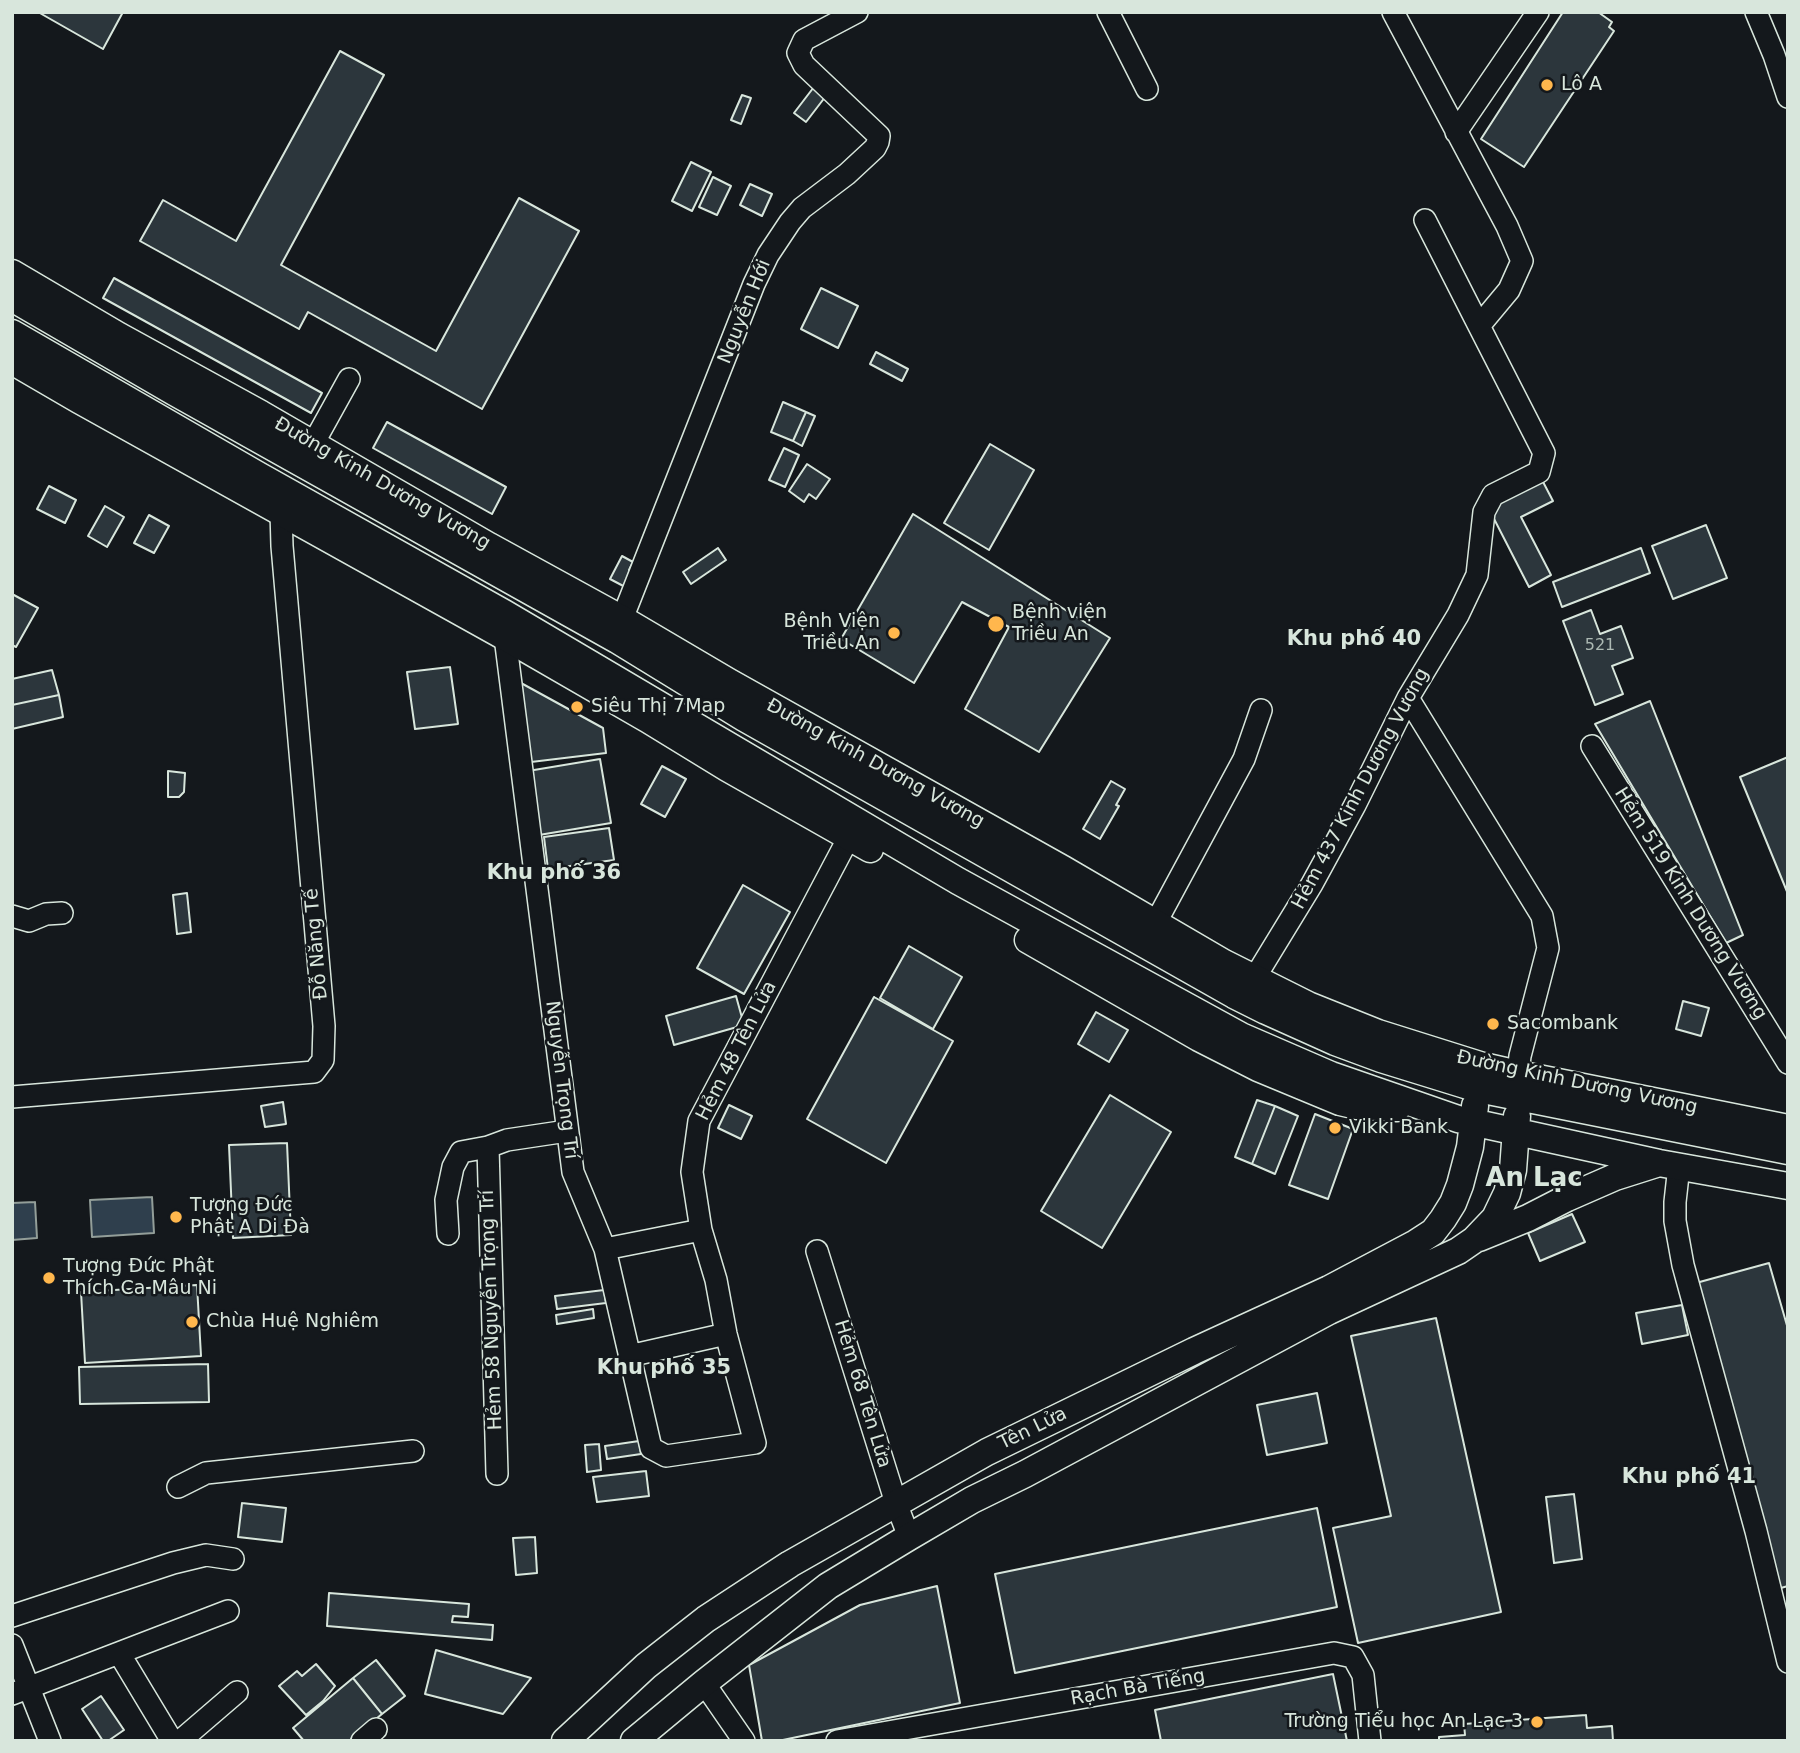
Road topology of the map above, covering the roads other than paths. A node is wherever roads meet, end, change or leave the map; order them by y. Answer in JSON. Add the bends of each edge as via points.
{"nodes":[{"id":1,"x":857,"y":12,"type":"edge"},
{"id":2,"x":1108,"y":12,"type":"edge"},
{"id":3,"x":1393,"y":12,"type":"edge"},
{"id":4,"x":1756,"y":12,"type":"edge"},
{"id":5,"x":1534,"y":14,"type":"edge"},
{"id":6,"x":1147,"y":89,"type":"dead end"},
{"id":7,"x":1788,"y":97,"type":"edge"},
{"id":8,"x":1456,"y":132,"type":"junction"},
{"id":9,"x":1425,"y":220,"type":"dead end"},
{"id":10,"x":12,"y":273,"type":"edge"},
{"id":11,"x":23,"y":302,"type":"edge"},
{"id":12,"x":1479,"y":326,"type":"junction"},
{"id":13,"x":12,"y":333,"type":"edge"},
{"id":14,"x":12,"y":361,"type":"edge"},
{"id":15,"x":349,"y":379,"type":"dead end"},
{"id":16,"x":308,"y":454,"type":"junction"},
{"id":17,"x":284,"y":501,"type":"junction"},
{"id":18,"x":485,"y":555,"type":"junction"},
{"id":19,"x":622,"y":619,"type":"junction"},
{"id":20,"x":505,"y":625,"type":"junction"},
{"id":21,"x":1408,"y":698,"type":"junction"},
{"id":22,"x":1261,"y":710,"type":"dead end"},
{"id":23,"x":1592,"y":746,"type":"dead end"},
{"id":24,"x":853,"y":829,"type":"junction"},
{"id":25,"x":984,"y":839,"type":"junction"},
{"id":26,"x":954,"y":888,"type":"junction"},
{"id":27,"x":62,"y":913,"type":"dead end"},
{"id":28,"x":12,"y":916,"type":"edge"},
{"id":29,"x":1155,"y":924,"type":"junction"},
{"id":30,"x":1254,"y":979,"type":"junction"},
{"id":31,"x":1788,"y":1063,"type":"edge"},
{"id":32,"x":1480,"y":1077,"type":"junction"},
{"id":33,"x":1517,"y":1086,"type":"junction"},
{"id":34,"x":12,"y":1097,"type":"edge"},
{"id":35,"x":1472,"y":1122,"type":"junction"},
{"id":36,"x":1788,"y":1128,"type":"edge"},
{"id":37,"x":567,"y":1131,"type":"junction"},
{"id":38,"x":1517,"y":1132,"type":"junction"},
{"id":39,"x":488,"y":1147,"type":"junction"},
{"id":40,"x":1788,"y":1151,"type":"edge"},
{"id":41,"x":1669,"y":1164,"type":"junction"},
{"id":42,"x":1788,"y":1186,"type":"edge"},
{"id":43,"x":701,"y":1230,"type":"junction"},
{"id":44,"x":448,"y":1234,"type":"dead end"},
{"id":45,"x":1474,"y":1240,"type":"junction"},
{"id":46,"x":605,"y":1249,"type":"junction"},
{"id":47,"x":817,"y":1251,"type":"dead end"},
{"id":48,"x":726,"y":1334,"type":"junction"},
{"id":49,"x":629,"y":1356,"type":"junction"},
{"id":50,"x":755,"y":1443,"type":"joint"},
{"id":51,"x":413,"y":1451,"type":"dead end"},
{"id":52,"x":497,"y":1474,"type":"dead end"},
{"id":53,"x":178,"y":1487,"type":"dead end"},
{"id":54,"x":896,"y":1503,"type":"junction"},
{"id":55,"x":909,"y":1538,"type":"junction"},
{"id":56,"x":233,"y":1559,"type":"dead end"},
{"id":57,"x":228,"y":1611,"type":"dead end"},
{"id":58,"x":12,"y":1616,"type":"edge"},
{"id":59,"x":12,"y":1645,"type":"edge"},
{"id":60,"x":119,"y":1653,"type":"junction"},
{"id":61,"x":1788,"y":1662,"type":"edge"},
{"id":62,"x":704,"y":1683,"type":"junction"},
{"id":63,"x":21,"y":1691,"type":"edge"},
{"id":64,"x":237,"y":1692,"type":"dead end"},
{"id":65,"x":50,"y":1741,"type":"edge"},
{"id":66,"x":172,"y":1741,"type":"edge"},
{"id":67,"x":180,"y":1741,"type":"edge"},
{"id":68,"x":565,"y":1741,"type":"edge"},
{"id":69,"x":634,"y":1741,"type":"edge"},
{"id":70,"x":744,"y":1741,"type":"edge"},
{"id":71,"x":837,"y":1741,"type":"edge"},
{"id":72,"x":1370,"y":1741,"type":"edge"}],
"edges":[{"from":1,"to":19,"type":"street","name":"Nguyễn Hới","via":[[804,40],[798,52],[804,65],[879,136],[878,142],[802,208],[768,255]]},
{"from":2,"to":6,"type":"street"},
{"from":3,"to":8,"type":"street"},
{"from":4,"to":7,"type":"street"},
{"from":5,"to":8,"type":"street"},
{"from":8,"to":12,"type":"street","via":[[1522,261],[1509,290]]},
{"from":9,"to":12,"type":"street","name":"Hẻm 437 Kinh Dương Vương"},
{"from":10,"to":11,"type":"main road","name":"Đường Kinh Dương Vương"},
{"from":11,"to":16,"type":"main road","name":"Đường Kinh Dương Vương","via":[[174,392]]},
{"from":12,"to":21,"type":"street","name":"Hẻm 437 Kinh Dương Vương","via":[[1544,453],[1539,472],[1493,495],[1484,512],[1477,575]]},
{"from":13,"to":17,"type":"main road"},
{"from":14,"to":17,"type":"main road","via":[[79,400]]},
{"from":15,"to":16,"type":"street"},
{"from":16,"to":17,"type":"main road"},
{"from":16,"to":18,"type":"main road","name":"Đường Kinh Dương Vương"},
{"from":17,"to":20,"type":"main road"},
{"from":17,"to":34,"type":"street","name":"Đỗ Năng Tế","via":[[282,546],[324,1026],[323,1060],[314,1072]]},
{"from":18,"to":19,"type":"main road","name":"Đường Kinh Dương Vương"},
{"from":18,"to":25,"type":"main road","name":"Đường Kinh Dương Vương","via":[[744,718]]},
{"from":19,"to":25,"type":"main road","name":"Đường Kinh Dương Vương"},
{"from":20,"to":24,"type":"main road"},
{"from":20,"to":37,"type":"street","name":"Nguyễn Trọng Trí"},
{"from":21,"to":30,"type":"street","name":"Hẻm 437 Kinh Dương Vương","via":[[1356,805]]},
{"from":21,"to":33,"type":"street","via":[[1542,916],[1548,948],[1520,1056]]},
{"from":22,"to":29,"type":"street","via":[[1244,759]]},
{"from":23,"to":31,"type":"street","name":"Hẻm 519 Kinh Dương Vương"},
{"from":24,"to":26,"type":"main road"},
{"from":24,"to":43,"type":"street","name":"Hẻm 48 Tên Lửa","via":[[699,1121],[692,1172]]},
{"from":25,"to":26,"type":"main road"},
{"from":25,"to":29,"type":"main road","name":"Đường Kinh Dương Vương","via":[[1063,869]]},
{"from":25,"to":32,"type":"main road","name":"Đường Kinh Dương Vương","via":[[1234,995],[1381,1059]]},
{"from":26,"to":35,"type":"main road","via":[[1241,1036],[1331,1075]]},
{"from":27,"to":28,"type":"street","via":[[29,921]]},
{"from":29,"to":30,"type":"main road","name":"Đường Kinh Dương Vương"},
{"from":30,"to":32,"type":"main road","name":"Đường Kinh Dương Vương"},
{"from":32,"to":33,"type":"main road","name":"Đường Kinh Dương Vương"},
{"from":32,"to":35,"type":"main road","name":"Tên Lửa"},
{"from":33,"to":36,"type":"main road","name":"Đường Kinh Dương Vương"},
{"from":33,"to":38,"type":"main road","name":"Tên Lửa"},
{"from":33,"to":40,"type":"main road","name":"Đường Kinh Dương Vương"},
{"from":35,"to":38,"type":"main road"},
{"from":35,"to":54,"type":"main road","name":"Tên Lửa","via":[[1467,1161],[1453,1203],[1433,1232],[1329,1289],[987,1452]]},
{"from":37,"to":39,"type":"street","name":"Hẻm 58 Nguyễn Trọng Trí"},
{"from":37,"to":46,"type":"street","name":"Nguyễn Trọng Trí","via":[[573,1171]]},
{"from":38,"to":41,"type":"main road"},
{"from":38,"to":45,"type":"main road","name":"Tên Lửa","via":[[1513,1170],[1501,1207]]},
{"from":39,"to":44,"type":"street","name":"Hẻm 58 Nguyễn Trọng Trí","via":[[461,1152],[453,1167],[446,1200]]},
{"from":39,"to":52,"type":"street","name":"Hẻm 58 Nguyễn Trọng Trí"},
{"from":41,"to":42,"type":"main road"},
{"from":41,"to":45,"type":"main road","via":[[1615,1177]]},
{"from":41,"to":61,"type":"street","via":[[1682,1265]]},
{"from":43,"to":46,"type":"street"},
{"from":43,"to":48,"type":"street","name":"Hẻm 48 Tên Lửa"},
{"from":45,"to":55,"type":"main road","name":"Tên Lửa","via":[[1329,1311]]},
{"from":46,"to":49,"type":"street","name":"Nguyễn Trọng Trí"},
{"from":47,"to":54,"type":"street","name":"Hẻm 68 Tên Lửa"},
{"from":48,"to":49,"type":"street"},
{"from":48,"to":50,"type":"street","name":"Hẻm 48 Tên Lửa"},
{"from":49,"to":50,"type":"street","name":"Nguyễn Trọng Trí","via":[[651,1448],[666,1456]]},
{"from":51,"to":53,"type":"street","via":[[206,1473]]},
{"from":54,"to":55,"type":"street","name":"Hẻm 68 Tên Lửa"},
{"from":54,"to":68,"type":"main road","name":"Tên Lửa","via":[[706,1619]]},
{"from":55,"to":62,"type":"main road","name":"Tên Lửa","via":[[828,1586]]},
{"from":56,"to":58,"type":"street","via":[[206,1555],[173,1563]]},
{"from":57,"to":60,"type":"street"},
{"from":59,"to":63,"type":"street"},
{"from":60,"to":63,"type":"street"},
{"from":60,"to":66,"type":"street"},
{"from":62,"to":69,"type":"main road","name":"Tên Lửa"},
{"from":62,"to":70,"type":"street"},
{"from":63,"to":65,"type":"street"},
{"from":64,"to":67,"type":"street"},
{"from":71,"to":72,"type":"street","name":"Rạch Bà Tiếng","via":[[1334,1653],[1353,1657],[1363,1675]]}]}
